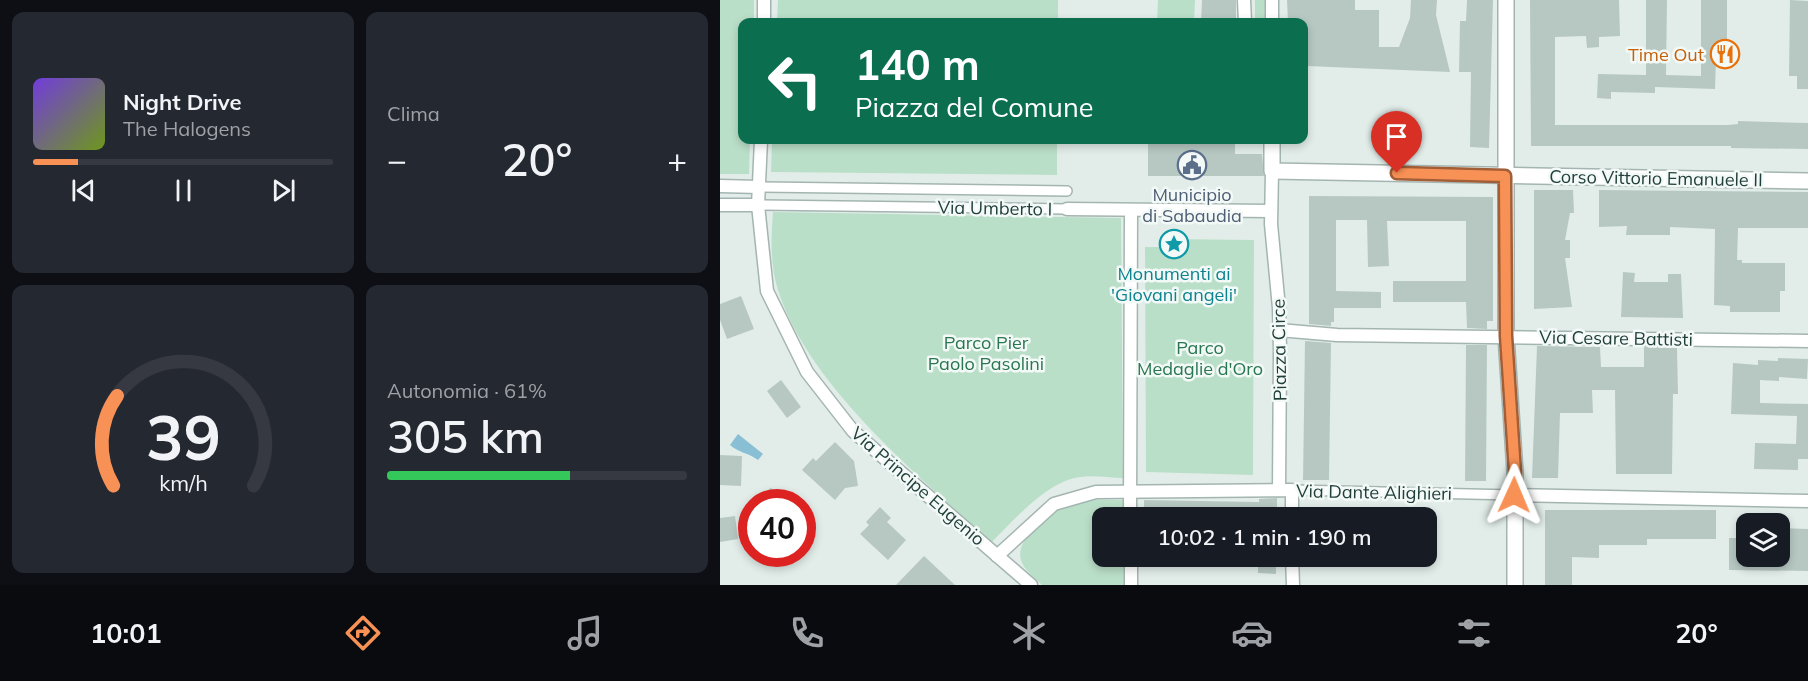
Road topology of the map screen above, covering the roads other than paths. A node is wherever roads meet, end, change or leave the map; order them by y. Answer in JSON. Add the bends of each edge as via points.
{"nodes":[{"id":1,"x":764,"y":0,"type":"edge"},
{"id":2,"x":1244,"y":0,"type":"edge"},
{"id":3,"x":1272,"y":0,"type":"edge"},
{"id":4,"x":1506,"y":0,"type":"edge"},
{"id":5,"x":764,"y":18,"type":"edge"},
{"id":6,"x":1245,"y":18,"type":"edge"},
{"id":7,"x":1272,"y":18,"type":"edge"},
{"id":8,"x":761,"y":144,"type":"edge"},
{"id":9,"x":1272,"y":144,"type":"edge"},
{"id":10,"x":1272,"y":171,"type":"junction"},
{"id":11,"x":1505,"y":176,"type":"junction"},
{"id":12,"x":1808,"y":181,"type":"edge"},
{"id":13,"x":720,"y":186,"type":"edge"},
{"id":14,"x":759,"y":187,"type":"junction"},
{"id":15,"x":1067,"y":191,"type":"dead end"},
{"id":16,"x":720,"y":205,"type":"edge"},
{"id":17,"x":758,"y":205,"type":"junction"},
{"id":18,"x":1067,"y":209,"type":"joint"},
{"id":19,"x":1131,"y":210,"type":"junction"},
{"id":20,"x":1271,"y":211,"type":"junction"},
{"id":21,"x":1280,"y":330,"type":"junction"},
{"id":22,"x":1506,"y":336,"type":"junction"},
{"id":23,"x":1808,"y":341,"type":"edge"},
{"id":24,"x":1129,"y":490,"type":"junction"},
{"id":25,"x":1279,"y":490,"type":"junction"},
{"id":26,"x":1292,"y":490,"type":"junction"},
{"id":27,"x":1514,"y":495,"type":"junction"},
{"id":28,"x":1808,"y":501,"type":"edge"},
{"id":29,"x":1130,"y":507,"type":"edge"},
{"id":30,"x":1292,"y":507,"type":"edge"},
{"id":31,"x":998,"y":555,"type":"junction"},
{"id":32,"x":1131,"y":567,"type":"edge"},
{"id":33,"x":1292,"y":567,"type":"edge"},
{"id":34,"x":1030,"y":585,"type":"edge"},
{"id":35,"x":1131,"y":585,"type":"edge"},
{"id":36,"x":1293,"y":585,"type":"edge"},
{"id":37,"x":1515,"y":585,"type":"edge"}],
"edges":[{"from":1,"to":5,"type":"street"},
{"from":2,"to":6,"type":"street"},
{"from":3,"to":7,"type":"street"},
{"from":4,"to":11,"type":"street"},
{"from":8,"to":14,"type":"street","name":"Via Principe Eugenio"},
{"from":9,"to":10,"type":"street"},
{"from":10,"to":11,"type":"street","name":"Corso Vittorio Emanuele II"},
{"from":10,"to":20,"type":"street","name":"Piazza Circe"},
{"from":11,"to":12,"type":"street","name":"Corso Vittorio Emanuele II"},
{"from":11,"to":22,"type":"street"},
{"from":13,"to":14,"type":"street","name":"Via Umberto I"},
{"from":14,"to":15,"type":"street","name":"Via Umberto I"},
{"from":14,"to":17,"type":"street","name":"Via Principe Eugenio"},
{"from":16,"to":17,"type":"street","name":"Via Umberto I"},
{"from":17,"to":18,"type":"street","name":"Via Umberto I"},
{"from":17,"to":31,"type":"street","name":"Via Principe Eugenio","via":[[767,291],[807,372],[853,431]]},
{"from":18,"to":19,"type":"street","name":"Via Umberto I"},
{"from":19,"to":20,"type":"street","name":"Via Umberto I"},
{"from":19,"to":24,"type":"street"},
{"from":20,"to":21,"type":"street","name":"Piazza Circe"},
{"from":21,"to":22,"type":"street","name":"Via Cesare Battisti","via":[[1337,335]]},
{"from":21,"to":25,"type":"street","name":"Piazza Circe"},
{"from":22,"to":23,"type":"street","name":"Via Cesare Battisti"},
{"from":22,"to":27,"type":"street"},
{"from":24,"to":25,"type":"street","name":"Via Dante Alighieri"},
{"from":24,"to":29,"type":"street"},
{"from":24,"to":31,"type":"street","name":"Via Dante Alighieri","via":[[1096,492],[1054,504]]},
{"from":25,"to":26,"type":"street","name":"Via Dante Alighieri"},
{"from":26,"to":27,"type":"street","name":"Via Dante Alighieri"},
{"from":26,"to":30,"type":"street"},
{"from":27,"to":28,"type":"street","name":"Via Dante Alighieri"},
{"from":27,"to":37,"type":"street"},
{"from":31,"to":34,"type":"street","name":"Via Principe Eugenio"},
{"from":32,"to":35,"type":"street"},
{"from":33,"to":36,"type":"street"}]}
